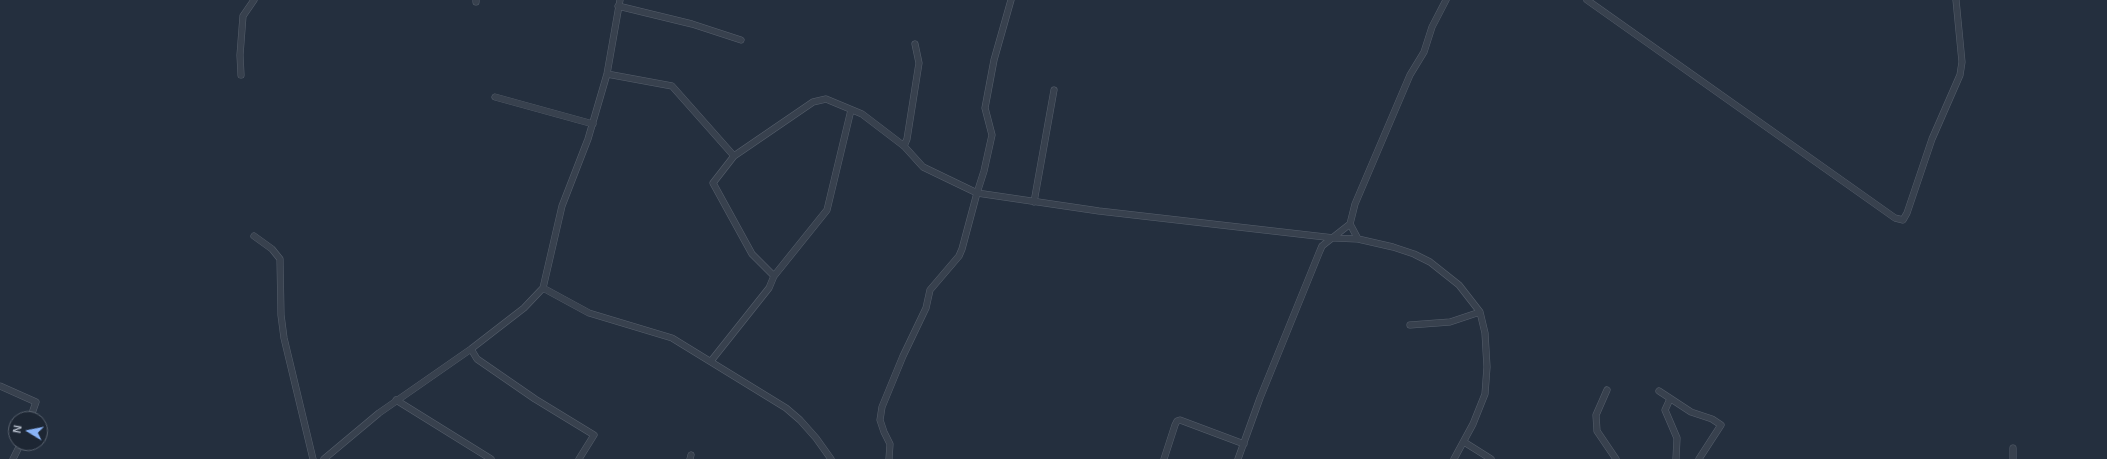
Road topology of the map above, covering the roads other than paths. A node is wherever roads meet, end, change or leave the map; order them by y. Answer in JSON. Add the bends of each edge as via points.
{"nodes":[{"id":1,"x":254,"y":0,"type":"edge"},
{"id":2,"x":1011,"y":0,"type":"edge"},
{"id":3,"x":1446,"y":0,"type":"edge"},
{"id":4,"x":1587,"y":0,"type":"edge"},
{"id":5,"x":1956,"y":0,"type":"edge"},
{"id":6,"x":619,"y":3,"type":"edge"},
{"id":7,"x":741,"y":40,"type":"dead end"},
{"id":8,"x":915,"y":44,"type":"dead end"},
{"id":9,"x":607,"y":74,"type":"junction"},
{"id":10,"x":241,"y":76,"type":"dead end"},
{"id":11,"x":1054,"y":90,"type":"dead end"},
{"id":12,"x":495,"y":97,"type":"dead end"},
{"id":13,"x":851,"y":110,"type":"junction"},
{"id":14,"x":593,"y":124,"type":"junction"},
{"id":15,"x":904,"y":146,"type":"junction"},
{"id":16,"x":734,"y":156,"type":"junction"},
{"id":17,"x":977,"y":193,"type":"junction"},
{"id":18,"x":1034,"y":202,"type":"junction"},
{"id":19,"x":1350,"y":224,"type":"junction"},
{"id":20,"x":254,"y":236,"type":"dead end"},
{"id":21,"x":1334,"y":238,"type":"junction"},
{"id":22,"x":1358,"y":239,"type":"junction"},
{"id":23,"x":774,"y":276,"type":"junction"},
{"id":24,"x":543,"y":288,"type":"junction"},
{"id":25,"x":1480,"y":312,"type":"junction"},
{"id":26,"x":1410,"y":325,"type":"dead end"},
{"id":27,"x":471,"y":349,"type":"junction"},
{"id":28,"x":711,"y":361,"type":"junction"},
{"id":29,"x":0,"y":386,"type":"edge"},
{"id":30,"x":1608,"y":390,"type":"dead end"},
{"id":31,"x":1659,"y":391,"type":"dead end"},
{"id":32,"x":1670,"y":399,"type":"junction"},
{"id":33,"x":396,"y":400,"type":"junction"},
{"id":34,"x":33,"y":411,"type":"edge"},
{"id":35,"x":1464,"y":442,"type":"junction"},
{"id":36,"x":1244,"y":444,"type":"junction"},
{"id":37,"x":2013,"y":448,"type":"dead end"},
{"id":38,"x":313,"y":459,"type":"edge"},
{"id":39,"x":324,"y":459,"type":"edge"},
{"id":40,"x":491,"y":459,"type":"edge"},
{"id":41,"x":579,"y":459,"type":"edge"},
{"id":42,"x":831,"y":459,"type":"edge"},
{"id":43,"x":888,"y":459,"type":"edge"},
{"id":44,"x":1164,"y":459,"type":"edge"},
{"id":45,"x":1238,"y":459,"type":"edge"},
{"id":46,"x":1454,"y":459,"type":"edge"},
{"id":47,"x":1490,"y":459,"type":"edge"},
{"id":48,"x":1616,"y":459,"type":"edge"},
{"id":49,"x":1676,"y":459,"type":"edge"},
{"id":50,"x":1699,"y":459,"type":"edge"},
{"id":51,"x":2013,"y":459,"type":"edge"}],
"edges":[{"from":1,"to":10,"type":"street","via":[[243,16]]},
{"from":2,"to":17,"type":"street","via":[[994,60],[985,108],[992,135]]},
{"from":3,"to":19,"type":"street","via":[[1432,26],[1424,52],[1410,75],[1355,204]]},
{"from":4,"to":5,"type":"street","via":[[1895,218],[1903,220],[1932,139],[1960,75],[1962,62]]},
{"from":6,"to":7,"type":"street"},
{"from":6,"to":9,"type":"street"},
{"from":8,"to":15,"type":"street","via":[[919,63]]},
{"from":9,"to":14,"type":"street"},
{"from":9,"to":16,"type":"street","via":[[672,86]]},
{"from":11,"to":18,"type":"street"},
{"from":12,"to":14,"type":"street"},
{"from":13,"to":15,"type":"street","via":[[862,114]]},
{"from":13,"to":16,"type":"street","via":[[826,99],[813,102]]},
{"from":13,"to":23,"type":"street","via":[[827,210]]},
{"from":14,"to":24,"type":"street","via":[[562,206]]},
{"from":15,"to":17,"type":"street","via":[[923,167]]},
{"from":16,"to":23,"type":"street","via":[[713,183],[752,254]]},
{"from":17,"to":18,"type":"street"},
{"from":17,"to":43,"type":"street","via":[[959,256],[932,285],[926,308],[882,407],[880,420],[890,444]]},
{"from":18,"to":21,"type":"street"},
{"from":19,"to":21,"type":"street"},
{"from":19,"to":22,"type":"street"},
{"from":20,"to":38,"type":"street","via":[[272,249],[280,259],[284,338]]},
{"from":21,"to":22,"type":"street"},
{"from":21,"to":36,"type":"street","via":[[1322,246],[1318,253]]},
{"from":22,"to":25,"type":"street","via":[[1393,247],[1430,262],[1459,285]]},
{"from":23,"to":28,"type":"street","via":[[769,288]]},
{"from":24,"to":27,"type":"street","via":[[524,308]]},
{"from":24,"to":28,"type":"street","via":[[589,313],[672,338]]},
{"from":25,"to":26,"type":"street","via":[[1450,322]]},
{"from":25,"to":35,"type":"street","via":[[1485,333],[1485,394]]},
{"from":27,"to":33,"type":"street"},
{"from":27,"to":41,"type":"street","via":[[477,359],[594,435]]},
{"from":28,"to":42,"type":"street","via":[[786,408],[812,433]]},
{"from":29,"to":34,"type":"street","via":[[36,402]]},
{"from":30,"to":48,"type":"street","via":[[1596,415],[1597,431]]},
{"from":31,"to":32,"type":"street"},
{"from":32,"to":49,"type":"street","via":[[1666,410],[1677,438]]},
{"from":32,"to":50,"type":"street","via":[[1691,412],[1721,425]]},
{"from":33,"to":39,"type":"street"},
{"from":33,"to":40,"type":"street"},
{"from":35,"to":46,"type":"street"},
{"from":35,"to":47,"type":"street"},
{"from":36,"to":44,"type":"street","via":[[1180,420],[1175,425]]},
{"from":36,"to":45,"type":"street"},
{"from":37,"to":51,"type":"street"}]}
